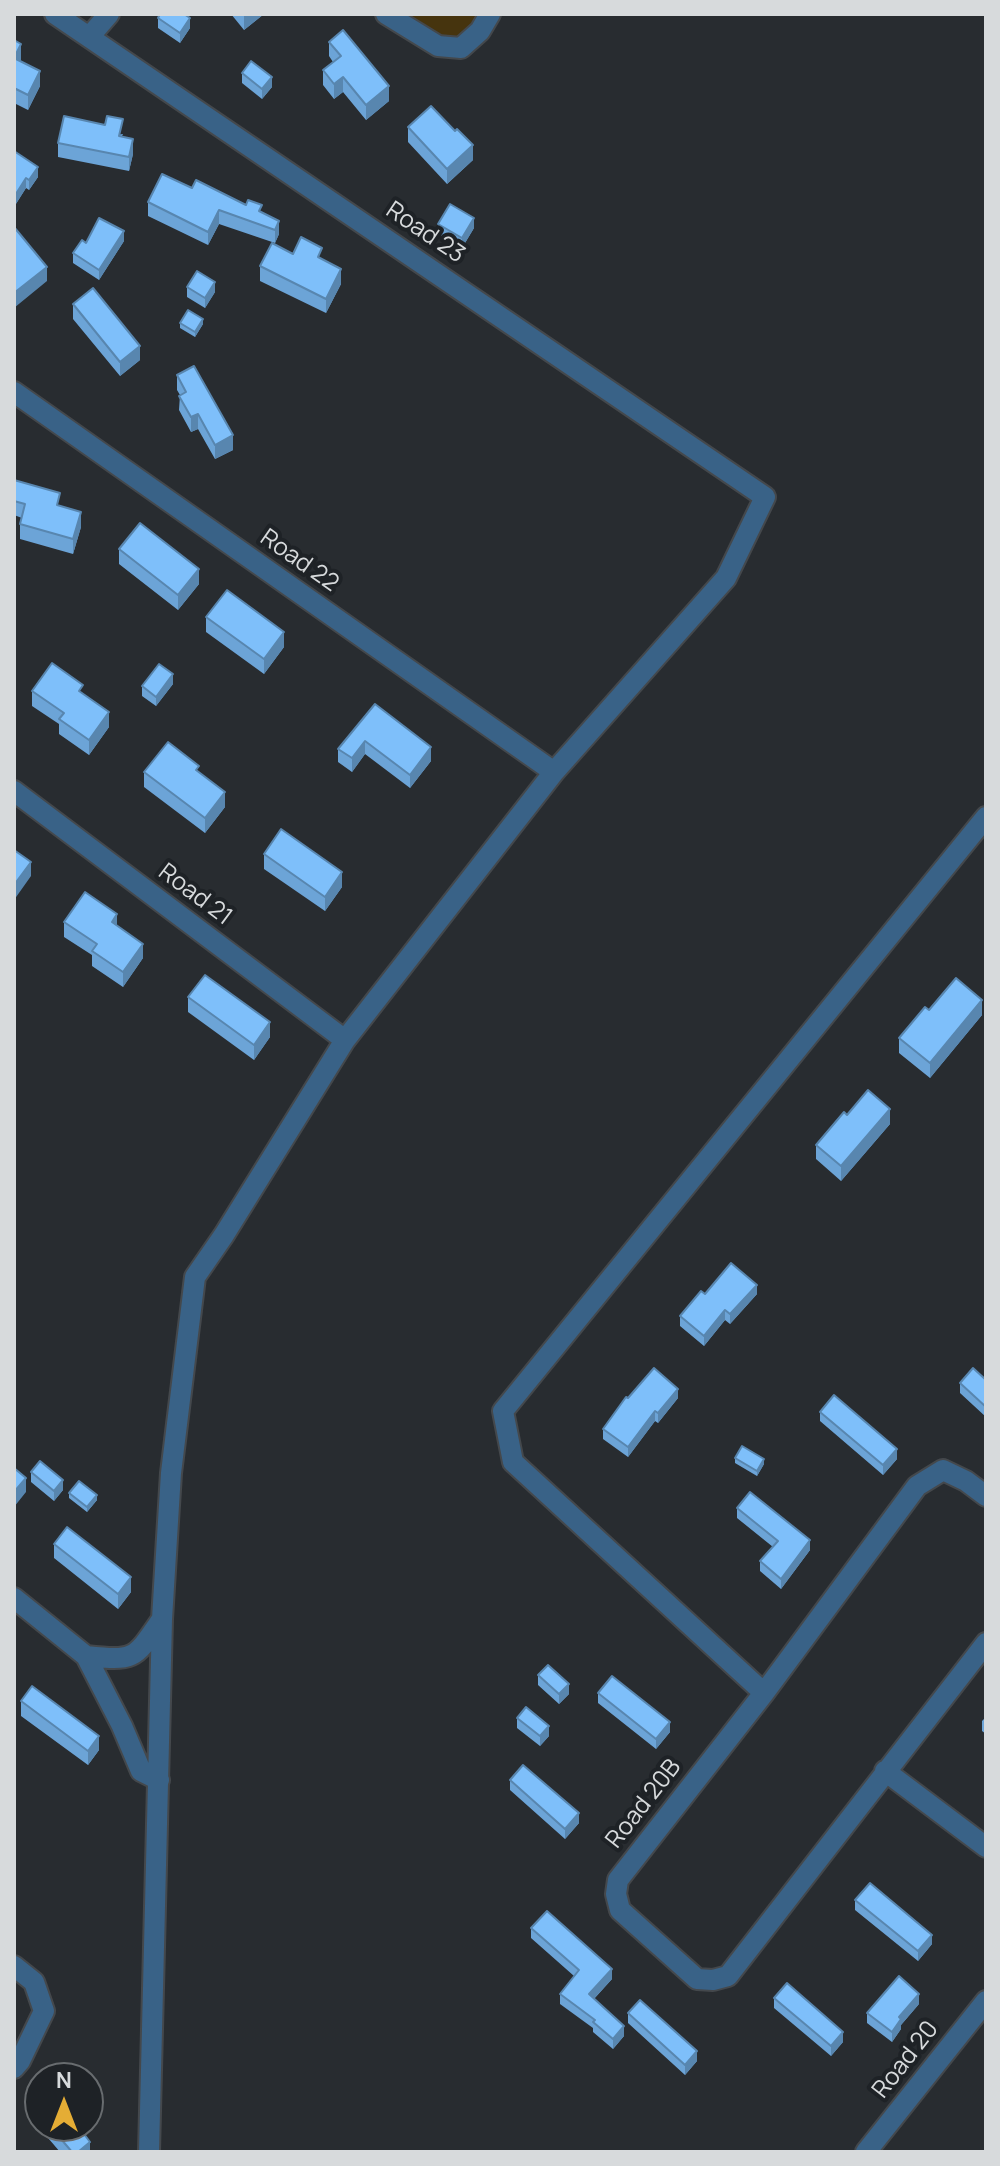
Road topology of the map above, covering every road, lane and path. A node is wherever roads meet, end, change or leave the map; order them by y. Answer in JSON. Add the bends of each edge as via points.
{"nodes":[{"id":1,"x":55,"y":14,"type":"edge"},
{"id":2,"x":109,"y":14,"type":"edge"},
{"id":3,"x":386,"y":14,"type":"edge"},
{"id":4,"x":490,"y":14,"type":"edge"},
{"id":5,"x":90,"y":36,"type":"junction"},
{"id":6,"x":14,"y":392,"type":"edge"},
{"id":7,"x":554,"y":772,"type":"junction"},
{"id":8,"x":14,"y":791,"type":"edge"},
{"id":9,"x":986,"y":817,"type":"edge"},
{"id":10,"x":345,"y":1040,"type":"junction"},
{"id":11,"x":986,"y":1496,"type":"edge"},
{"id":12,"x":14,"y":1598,"type":"edge"},
{"id":13,"x":162,"y":1619,"type":"junction"},
{"id":14,"x":986,"y":1643,"type":"edge"},
{"id":15,"x":86,"y":1656,"type":"junction"},
{"id":16,"x":764,"y":1693,"type":"junction"},
{"id":17,"x":885,"y":1771,"type":"junction"},
{"id":18,"x":159,"y":1780,"type":"junction"},
{"id":19,"x":986,"y":1847,"type":"edge"},
{"id":20,"x":14,"y":1966,"type":"edge"},
{"id":21,"x":986,"y":2001,"type":"edge"},
{"id":22,"x":14,"y":2068,"type":"edge"},
{"id":23,"x":149,"y":2152,"type":"edge"},
{"id":24,"x":866,"y":2152,"type":"edge"}],
"edges":[{"from":1,"to":5,"type":"street","name":"Road 23"},
{"from":2,"to":5,"type":"street"},
{"from":3,"to":4,"type":"street","via":[[438,46],[461,48]]},
{"from":5,"to":7,"type":"street","name":"Road 23","via":[[765,497],[726,578]]},
{"from":6,"to":7,"type":"street","name":"Road 22"},
{"from":7,"to":10,"type":"street"},
{"from":8,"to":10,"type":"street","name":"Road 21"},
{"from":9,"to":16,"type":"street","via":[[503,1411],[513,1462]]},
{"from":10,"to":13,"type":"street","via":[[195,1277],[171,1473]]},
{"from":11,"to":16,"type":"street","name":"Road 20B","via":[[943,1470],[917,1486]]},
{"from":12,"to":15,"type":"street"},
{"from":13,"to":15,"type":"street","via":[[140,1652],[123,1660]]},
{"from":13,"to":18,"type":"street"},
{"from":14,"to":17,"type":"street","name":"Road 20B"},
{"from":15,"to":18,"type":"street","via":[[141,1771]]},
{"from":16,"to":17,"type":"street","name":"Road 20B","via":[[618,1880],[620,1910],[697,1979],[728,1976]]},
{"from":17,"to":19,"type":"street"},
{"from":18,"to":23,"type":"street"},
{"from":20,"to":22,"type":"street","via":[[34,1982],[44,2011]]},
{"from":21,"to":24,"type":"street","name":"Road 20"}]}
